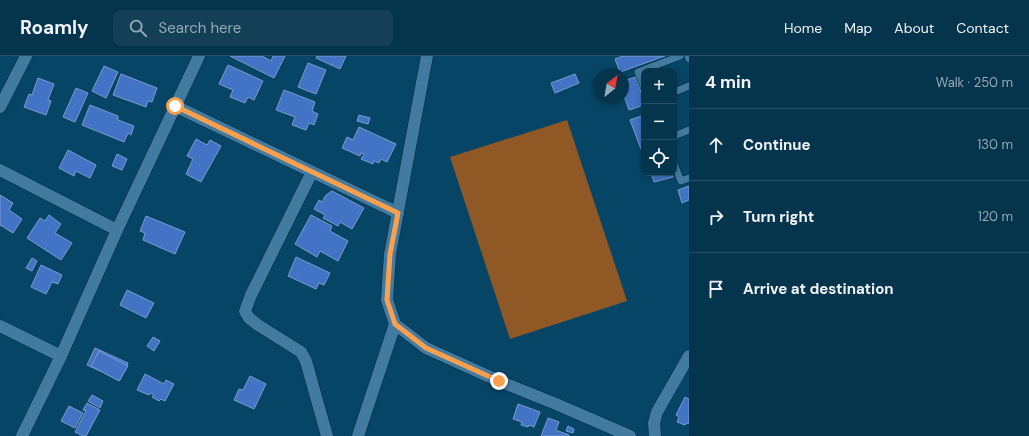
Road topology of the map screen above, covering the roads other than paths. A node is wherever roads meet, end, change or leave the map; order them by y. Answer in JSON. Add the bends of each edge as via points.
{"nodes":[{"id":1,"x":26,"y":56,"type":"edge"},
{"id":2,"x":199,"y":56,"type":"edge"},
{"id":3,"x":427,"y":56,"type":"edge"},
{"id":4,"x":680,"y":56,"type":"edge"},
{"id":5,"x":648,"y":68,"type":"edge"},
{"id":6,"x":641,"y":71,"type":"edge"},
{"id":7,"x":641,"y":80,"type":"edge"},
{"id":8,"x":689,"y":86,"type":"edge"},
{"id":9,"x":677,"y":91,"type":"edge"},
{"id":10,"x":175,"y":106,"type":"junction"},
{"id":11,"x":0,"y":107,"type":"edge"},
{"id":12,"x":689,"y":130,"type":"edge"},
{"id":13,"x":677,"y":135,"type":"edge"},
{"id":14,"x":0,"y":170,"type":"edge"},
{"id":15,"x":312,"y":172,"type":"junction"},
{"id":16,"x":677,"y":172,"type":"edge"},
{"id":17,"x":689,"y":178,"type":"edge"},
{"id":18,"x":398,"y":213,"type":"junction"},
{"id":19,"x":116,"y":230,"type":"junction"},
{"id":20,"x":395,"y":324,"type":"junction"},
{"id":21,"x":0,"y":326,"type":"edge"},
{"id":22,"x":61,"y":356,"type":"junction"},
{"id":23,"x":689,"y":356,"type":"edge"},
{"id":24,"x":652,"y":435,"type":"edge"},
{"id":25,"x":22,"y":436,"type":"edge"},
{"id":26,"x":327,"y":436,"type":"edge"},
{"id":27,"x":358,"y":436,"type":"edge"},
{"id":28,"x":630,"y":436,"type":"edge"}],
"edges":[{"from":1,"to":11,"type":"street"},
{"from":2,"to":10,"type":"street"},
{"from":3,"to":18,"type":"street"},
{"from":4,"to":5,"type":"lane"},
{"from":6,"to":7,"type":"lane","via":[[638,72]]},
{"from":8,"to":9,"type":"lane"},
{"from":10,"to":15,"type":"street"},
{"from":10,"to":19,"type":"street"},
{"from":12,"to":13,"type":"lane"},
{"from":14,"to":19,"type":"street"},
{"from":15,"to":18,"type":"street"},
{"from":15,"to":26,"type":"street","via":[[245,311],[258,325],[301,352],[306,361]]},
{"from":16,"to":17,"type":"lane","via":[[681,182]]},
{"from":18,"to":20,"type":"street","via":[[390,254],[387,300]]},
{"from":19,"to":22,"type":"street"},
{"from":20,"to":27,"type":"street"},
{"from":20,"to":28,"type":"street","via":[[426,348]]},
{"from":21,"to":22,"type":"street"},
{"from":22,"to":25,"type":"street"},
{"from":23,"to":24,"type":"street","via":[[657,412]]}]}
